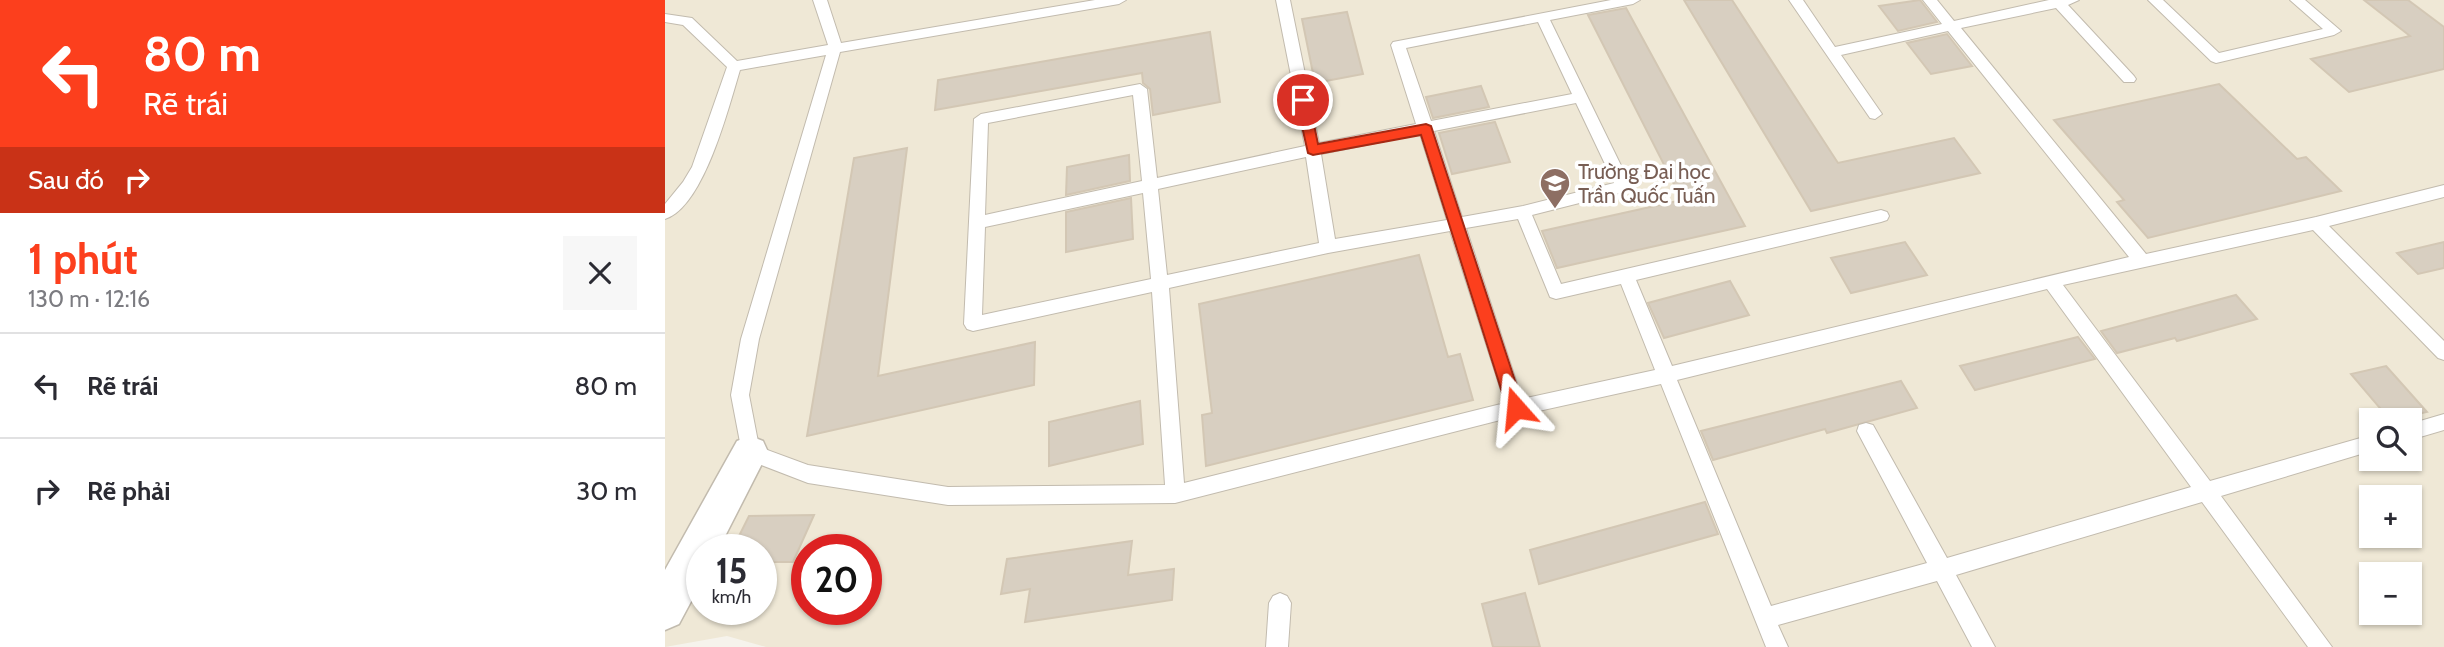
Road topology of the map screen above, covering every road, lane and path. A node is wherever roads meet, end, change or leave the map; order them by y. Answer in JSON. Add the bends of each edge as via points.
{"nodes":[{"id":1,"x":820,"y":0,"type":"edge"},
{"id":2,"x":1119,"y":0,"type":"edge"},
{"id":3,"x":1283,"y":0,"type":"edge"},
{"id":4,"x":1633,"y":0,"type":"edge"},
{"id":5,"x":1795,"y":0,"type":"edge"},
{"id":6,"x":1930,"y":0,"type":"edge"},
{"id":7,"x":2155,"y":0,"type":"edge"},
{"id":8,"x":2297,"y":0,"type":"edge"},
{"id":9,"x":2062,"y":1,"type":"edge"},
{"id":10,"x":1542,"y":17,"type":"junction"},
{"id":11,"x":665,"y":18,"type":"edge"},
{"id":12,"x":1950,"y":25,"type":"junction"},
{"id":13,"x":835,"y":47,"type":"junction"},
{"id":14,"x":1832,"y":52,"type":"junction"},
{"id":15,"x":734,"y":66,"type":"junction"},
{"id":16,"x":2129,"y":79,"type":"dead end"},
{"id":17,"x":1580,"y":96,"type":"junction"},
{"id":18,"x":1875,"y":114,"type":"dead end"},
{"id":19,"x":1426,"y":129,"type":"junction"},
{"id":20,"x":1313,"y":150,"type":"junction"},
{"id":21,"x":1150,"y":186,"type":"junction"},
{"id":22,"x":2444,"y":191,"type":"edge"},
{"id":23,"x":1523,"y":212,"type":"junction"},
{"id":24,"x":665,"y":214,"type":"edge"},
{"id":25,"x":1881,"y":216,"type":"dead end"},
{"id":26,"x":977,"y":223,"type":"junction"},
{"id":27,"x":1455,"y":223,"type":"junction"},
{"id":28,"x":2316,"y":223,"type":"junction"},
{"id":29,"x":1328,"y":247,"type":"junction"},
{"id":30,"x":2142,"y":261,"type":"junction"},
{"id":31,"x":1626,"y":276,"type":"junction"},
{"id":32,"x":2051,"y":282,"type":"junction"},
{"id":33,"x":1160,"y":285,"type":"junction"},
{"id":34,"x":2444,"y":352,"type":"edge"},
{"id":35,"x":1667,"y":375,"type":"junction"},
{"id":36,"x":1516,"y":408,"type":"junction"},
{"id":37,"x":2444,"y":422,"type":"edge"},
{"id":38,"x":2422,"y":428,"type":"edge"},
{"id":39,"x":1866,"y":431,"type":"dead end"},
{"id":40,"x":2359,"y":446,"type":"edge"},
{"id":41,"x":750,"y":452,"type":"junction"},
{"id":42,"x":2204,"y":491,"type":"junction"},
{"id":43,"x":1175,"y":494,"type":"junction"},
{"id":44,"x":1943,"y":569,"type":"junction"},
{"id":45,"x":1280,"y":603,"type":"dead end"},
{"id":46,"x":665,"y":610,"type":"edge"},
{"id":47,"x":1765,"y":618,"type":"junction"},
{"id":48,"x":1277,"y":647,"type":"edge"},
{"id":49,"x":1777,"y":647,"type":"edge"},
{"id":50,"x":1984,"y":647,"type":"edge"},
{"id":51,"x":2321,"y":647,"type":"edge"}],
"edges":[{"from":1,"to":13,"type":"lane"},
{"from":2,"to":13,"type":"lane"},
{"from":3,"to":20,"type":"lane"},
{"from":4,"to":10,"type":"lane"},
{"from":5,"to":14,"type":"lane"},
{"from":6,"to":12,"type":"lane"},
{"from":7,"to":8,"type":"lane","via":[[2215,58],[2335,31]]},
{"from":9,"to":12,"type":"lane"},
{"from":9,"to":16,"type":"lane"},
{"from":10,"to":17,"type":"lane"},
{"from":10,"to":19,"type":"lane","via":[[1398,45]]},
{"from":11,"to":15,"type":"lane","via":[[687,21]]},
{"from":12,"to":14,"type":"lane"},
{"from":12,"to":30,"type":"lane"},
{"from":13,"to":15,"type":"lane"},
{"from":13,"to":41,"type":"lane","via":[[750,339],[740,395]]},
{"from":14,"to":18,"type":"lane"},
{"from":15,"to":24,"type":"lane","via":[[695,181]]},
{"from":17,"to":19,"type":"lane"},
{"from":17,"to":23,"type":"lane","via":[[1623,186]]},
{"from":19,"to":20,"type":"lane"},
{"from":19,"to":27,"type":"lane"},
{"from":20,"to":21,"type":"lane"},
{"from":20,"to":29,"type":"lane"},
{"from":21,"to":26,"type":"lane"},
{"from":21,"to":26,"type":"lane","via":[[1140,89],[981,119]]},
{"from":21,"to":33,"type":"lane"},
{"from":22,"to":28,"type":"lane"},
{"from":23,"to":27,"type":"lane"},
{"from":23,"to":31,"type":"lane","via":[[1556,292]]},
{"from":25,"to":31,"type":"lane"},
{"from":26,"to":33,"type":"lane","via":[[973,324]]},
{"from":27,"to":29,"type":"lane"},
{"from":27,"to":36,"type":"lane"},
{"from":28,"to":30,"type":"lane"},
{"from":28,"to":34,"type":"lane"},
{"from":29,"to":33,"type":"lane"},
{"from":30,"to":32,"type":"lane"},
{"from":31,"to":35,"type":"lane"},
{"from":32,"to":35,"type":"lane"},
{"from":32,"to":42,"type":"lane"},
{"from":33,"to":43,"type":"lane"},
{"from":35,"to":36,"type":"lane"},
{"from":35,"to":47,"type":"lane"},
{"from":36,"to":43,"type":"lane"},
{"from":37,"to":38,"type":"lane"},
{"from":39,"to":44,"type":"lane"},
{"from":40,"to":42,"type":"lane"},
{"from":41,"to":43,"type":"lane","via":[[808,474],[948,496]]},
{"from":41,"to":46,"type":"street"},
{"from":42,"to":44,"type":"lane"},
{"from":42,"to":51,"type":"lane"},
{"from":44,"to":47,"type":"lane"},
{"from":44,"to":50,"type":"lane"},
{"from":45,"to":48,"type":"lane"},
{"from":47,"to":49,"type":"lane"}]}
